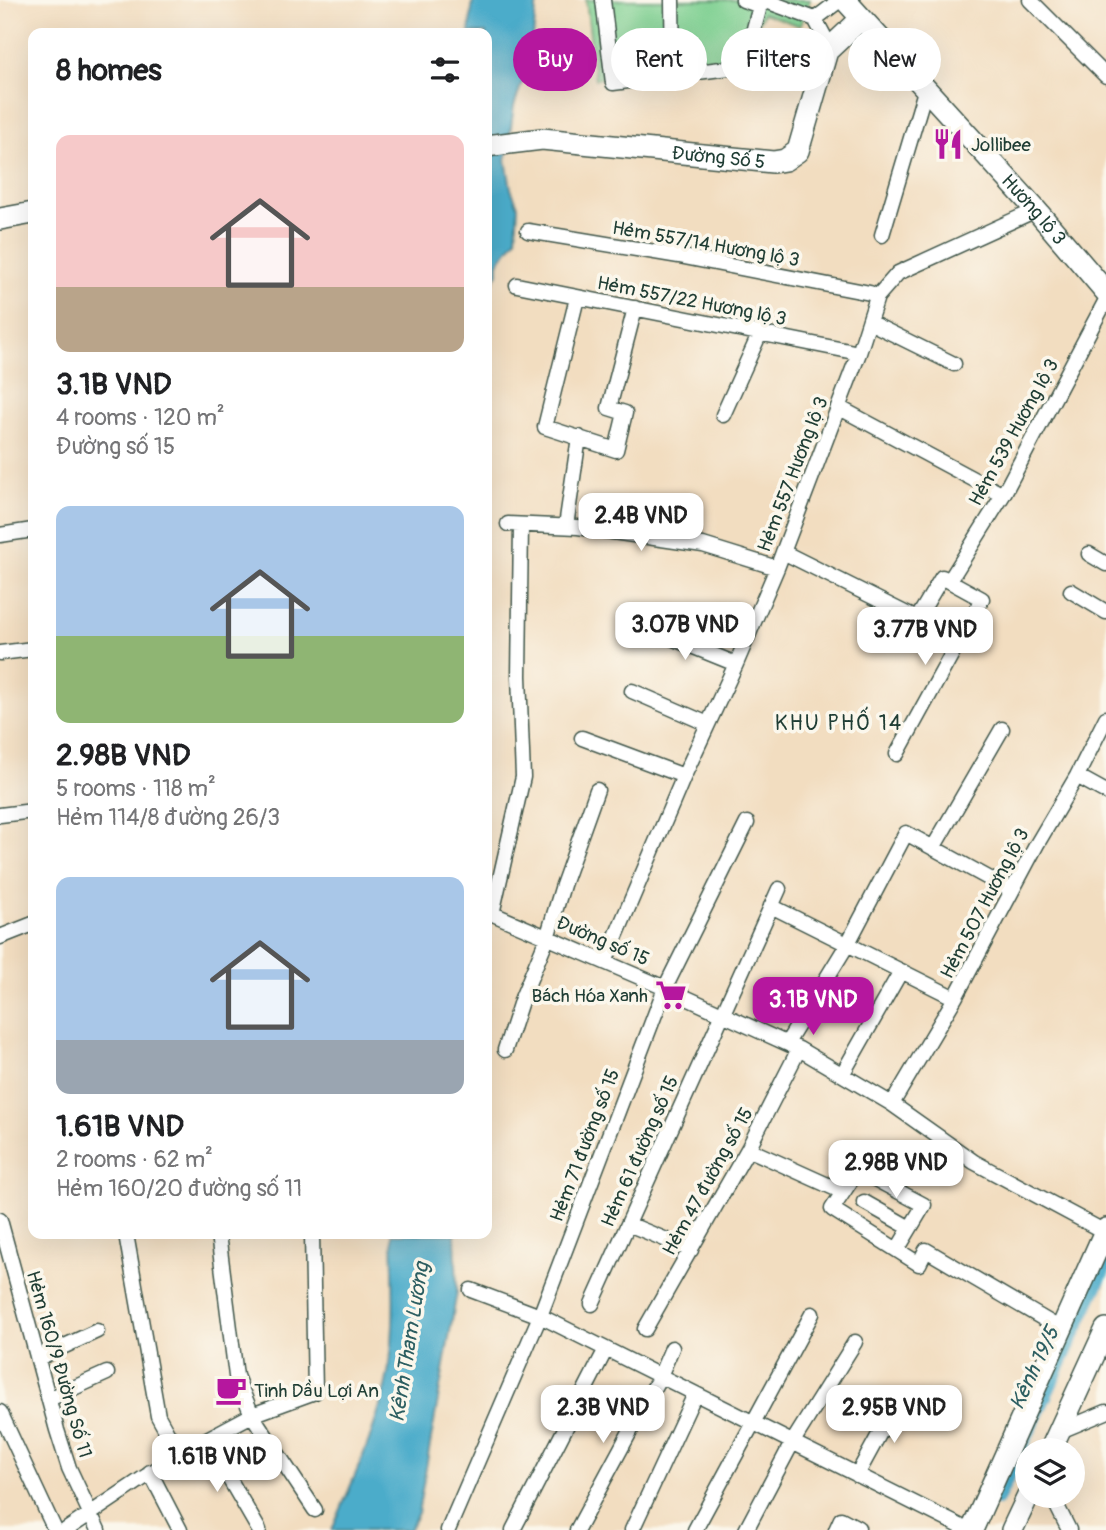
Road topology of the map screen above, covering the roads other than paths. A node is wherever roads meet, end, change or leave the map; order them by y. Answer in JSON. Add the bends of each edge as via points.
{"nodes":[{"id":1,"x":603,"y":0,"type":"edge"},
{"id":2,"x":672,"y":0,"type":"edge"},
{"id":3,"x":743,"y":0,"type":"edge"},
{"id":4,"x":1030,"y":0,"type":"edge"},
{"id":5,"x":764,"y":2,"type":"edge"},
{"id":6,"x":849,"y":6,"type":"edge"},
{"id":7,"x":815,"y":19,"type":"junction"},
{"id":8,"x":672,"y":28,"type":"edge"},
{"id":9,"x":756,"y":28,"type":"edge"},
{"id":10,"x":818,"y":28,"type":"edge"},
{"id":11,"x":869,"y":28,"type":"edge"},
{"id":12,"x":834,"y":37,"type":"edge"},
{"id":13,"x":611,"y":66,"type":"edge"},
{"id":14,"x":1106,"y":76,"type":"edge"},
{"id":15,"x":815,"y":91,"type":"edge"},
{"id":16,"x":925,"y":91,"type":"joint"},
{"id":17,"x":492,"y":145,"type":"edge"},
{"id":18,"x":1036,"y":210,"type":"junction"},
{"id":19,"x":28,"y":214,"type":"edge"},
{"id":20,"x":0,"y":219,"type":"edge"},
{"id":21,"x":528,"y":232,"type":"dead end"},
{"id":22,"x":882,"y":235,"type":"dead end"},
{"id":23,"x":517,"y":285,"type":"dead end"},
{"id":24,"x":1106,"y":292,"type":"edge"},
{"id":25,"x":877,"y":296,"type":"junction"},
{"id":26,"x":577,"y":298,"type":"junction"},
{"id":27,"x":1106,"y":300,"type":"edge"},
{"id":28,"x":635,"y":308,"type":"junction"},
{"id":29,"x":869,"y":322,"type":"junction"},
{"id":30,"x":761,"y":334,"type":"junction"},
{"id":31,"x":859,"y":353,"type":"junction"},
{"id":32,"x":954,"y":364,"type":"dead end"},
{"id":33,"x":838,"y":407,"type":"junction"},
{"id":34,"x":723,"y":415,"type":"dead end"},
{"id":35,"x":579,"y":438,"type":"junction"},
{"id":36,"x":1003,"y":495,"type":"junction"},
{"id":37,"x":566,"y":526,"type":"junction"},
{"id":38,"x":28,"y":531,"type":"edge"},
{"id":39,"x":0,"y":535,"type":"edge"},
{"id":40,"x":783,"y":552,"type":"junction"},
{"id":41,"x":1089,"y":554,"type":"dead end"},
{"id":42,"x":1106,"y":564,"type":"edge"},
{"id":43,"x":777,"y":568,"type":"junction"},
{"id":44,"x":950,"y":580,"type":"junction"},
{"id":45,"x":1071,"y":592,"type":"dead end"},
{"id":46,"x":1106,"y":612,"type":"edge"},
{"id":47,"x":647,"y":628,"type":"dead end"},
{"id":48,"x":28,"y":650,"type":"edge"},
{"id":49,"x":0,"y":653,"type":"edge"},
{"id":50,"x":736,"y":664,"type":"junction"},
{"id":51,"x":632,"y":691,"type":"dead end"},
{"id":52,"x":1106,"y":718,"type":"edge"},
{"id":53,"x":708,"y":724,"type":"junction"},
{"id":54,"x":1002,"y":729,"type":"dead end"},
{"id":55,"x":582,"y":738,"type":"dead end"},
{"id":56,"x":897,"y":754,"type":"dead end"},
{"id":57,"x":684,"y":776,"type":"junction"},
{"id":58,"x":1077,"y":776,"type":"junction"},
{"id":59,"x":597,"y":790,"type":"dead end"},
{"id":60,"x":1106,"y":792,"type":"edge"},
{"id":61,"x":28,"y":812,"type":"edge"},
{"id":62,"x":0,"y":816,"type":"edge"},
{"id":63,"x":747,"y":823,"type":"dead end"},
{"id":64,"x":933,"y":848,"type":"junction"},
{"id":65,"x":779,"y":889,"type":"dead end"},
{"id":66,"x":1012,"y":891,"type":"junction"},
{"id":67,"x":492,"y":900,"type":"edge"},
{"id":68,"x":771,"y":906,"type":"junction"},
{"id":69,"x":492,"y":913,"type":"edge"},
{"id":70,"x":28,"y":926,"type":"edge"},
{"id":71,"x":0,"y":937,"type":"edge"},
{"id":72,"x":547,"y":937,"type":"junction"},
{"id":73,"x":847,"y":945,"type":"junction"},
{"id":74,"x":605,"y":962,"type":"junction"},
{"id":75,"x":901,"y":971,"type":"junction"},
{"id":76,"x":665,"y":988,"type":"junction"},
{"id":77,"x":955,"y":998,"type":"junction"},
{"id":78,"x":722,"y":1014,"type":"junction"},
{"id":79,"x":793,"y":1046,"type":"junction"},
{"id":80,"x":505,"y":1050,"type":"dead end"},
{"id":81,"x":843,"y":1073,"type":"junction"},
{"id":82,"x":892,"y":1104,"type":"junction"},
{"id":83,"x":748,"y":1149,"type":"junction"},
{"id":84,"x":843,"y":1192,"type":"junction"},
{"id":85,"x":864,"y":1202,"type":"dead end"},
{"id":86,"x":0,"y":1220,"type":"edge"},
{"id":87,"x":628,"y":1224,"type":"junction"},
{"id":88,"x":910,"y":1228,"type":"junction"},
{"id":89,"x":1105,"y":1230,"type":"edge"},
{"id":90,"x":127,"y":1239,"type":"edge"},
{"id":91,"x":219,"y":1239,"type":"edge"},
{"id":92,"x":312,"y":1239,"type":"edge"},
{"id":93,"x":691,"y":1250,"type":"junction"},
{"id":94,"x":897,"y":1251,"type":"junction"},
{"id":95,"x":471,"y":1290,"type":"dead end"},
{"id":96,"x":592,"y":1304,"type":"dead end"},
{"id":97,"x":812,"y":1314,"type":"dead end"},
{"id":98,"x":540,"y":1316,"type":"junction"},
{"id":99,"x":645,"y":1329,"type":"dead end"},
{"id":100,"x":1061,"y":1329,"type":"junction"},
{"id":101,"x":1106,"y":1329,"type":"edge"},
{"id":102,"x":97,"y":1331,"type":"dead end"},
{"id":103,"x":855,"y":1342,"type":"dead end"},
{"id":104,"x":672,"y":1348,"type":"dead end"},
{"id":105,"x":606,"y":1349,"type":"junction"},
{"id":106,"x":39,"y":1358,"type":"junction"},
{"id":107,"x":107,"y":1373,"type":"dead end"},
{"id":108,"x":660,"y":1376,"type":"junction"},
{"id":109,"x":695,"y":1394,"type":"junction"},
{"id":110,"x":899,"y":1398,"type":"dead end"},
{"id":111,"x":49,"y":1399,"type":"junction"},
{"id":112,"x":0,"y":1412,"type":"edge"},
{"id":113,"x":1106,"y":1412,"type":"edge"},
{"id":114,"x":252,"y":1415,"type":"junction"},
{"id":115,"x":754,"y":1424,"type":"junction"},
{"id":116,"x":1055,"y":1438,"type":"edge"},
{"id":117,"x":1059,"y":1438,"type":"edge"},
{"id":118,"x":206,"y":1440,"type":"junction"},
{"id":119,"x":792,"y":1443,"type":"junction"},
{"id":120,"x":179,"y":1454,"type":"junction"},
{"id":121,"x":150,"y":1472,"type":"junction"},
{"id":122,"x":858,"y":1475,"type":"junction"},
{"id":123,"x":1022,"y":1508,"type":"edge"},
{"id":124,"x":1058,"y":1508,"type":"edge"},
{"id":125,"x":315,"y":1510,"type":"dead end"},
{"id":126,"x":90,"y":1515,"type":"junction"},
{"id":127,"x":858,"y":1528,"type":"dead end"},
{"id":128,"x":55,"y":1530,"type":"edge"},
{"id":129,"x":65,"y":1530,"type":"edge"},
{"id":130,"x":98,"y":1530,"type":"edge"},
{"id":131,"x":180,"y":1530,"type":"edge"},
{"id":132,"x":259,"y":1530,"type":"edge"},
{"id":133,"x":447,"y":1530,"type":"edge"},
{"id":134,"x":513,"y":1530,"type":"edge"},
{"id":135,"x":577,"y":1530,"type":"edge"},
{"id":136,"x":632,"y":1530,"type":"edge"},
{"id":137,"x":695,"y":1530,"type":"edge"},
{"id":138,"x":746,"y":1530,"type":"edge"},
{"id":139,"x":836,"y":1530,"type":"edge"},
{"id":140,"x":970,"y":1530,"type":"edge"},
{"id":141,"x":1012,"y":1530,"type":"edge"},
{"id":142,"x":1069,"y":1530,"type":"edge"}],
"edges":[{"from":1,"to":13,"type":"street"},
{"from":2,"to":8,"type":"street"},
{"from":3,"to":5,"type":"street"},
{"from":4,"to":14,"type":"street"},
{"from":5,"to":7,"type":"street"},
{"from":5,"to":9,"type":"street"},
{"from":6,"to":7,"type":"street"},
{"from":6,"to":11,"type":"street","name":"Hương lộ 3"},
{"from":6,"to":12,"type":"street"},
{"from":7,"to":10,"type":"street"},
{"from":15,"to":17,"type":"street","name":"Đường Số 5","via":[[797,151],[785,160],[542,139]]},
{"from":16,"to":18,"type":"street","name":"Hương lộ 3"},
{"from":16,"to":22,"type":"street"},
{"from":18,"to":24,"type":"street","name":"Hương lộ 3"},
{"from":18,"to":25,"type":"street","name":"Hẻm 557 Hương lộ 3","via":[[898,273]]},
{"from":19,"to":20,"type":"street"},
{"from":21,"to":25,"type":"street","name":"Hẻm 557/14 Hương lộ 3","via":[[679,256]]},
{"from":23,"to":26,"type":"street","name":"Hẻm 557/22 Hương lộ 3"},
{"from":25,"to":29,"type":"street","name":"Hẻm 557 Hương lộ 3"},
{"from":26,"to":28,"type":"street","name":"Hẻm 557/22 Hương lộ 3"},
{"from":26,"to":35,"type":"street","via":[[545,426]]},
{"from":27,"to":36,"type":"street","name":"Hẻm 539 Hương lộ 3"},
{"from":28,"to":30,"type":"street","name":"Hẻm 557/22 Hương lộ 3"},
{"from":28,"to":35,"type":"street","via":[[609,408],[625,413],[617,450]]},
{"from":29,"to":31,"type":"street","name":"Hẻm 557 Hương lộ 3"},
{"from":29,"to":32,"type":"street"},
{"from":30,"to":31,"type":"street","name":"Hẻm 557/22 Hương lộ 3"},
{"from":30,"to":34,"type":"street"},
{"from":31,"to":33,"type":"street","name":"Hẻm 557 Hương lộ 3"},
{"from":33,"to":36,"type":"street"},
{"from":33,"to":40,"type":"street","name":"Hẻm 557 Hương lộ 3"},
{"from":35,"to":37,"type":"street"},
{"from":36,"to":44,"type":"street","name":"Hẻm 539 Hương lộ 3"},
{"from":37,"to":43,"type":"street","via":[[703,545]]},
{"from":37,"to":67,"type":"street","via":[[514,525],[523,777]]},
{"from":38,"to":39,"type":"street"},
{"from":40,"to":43,"type":"street","name":"Hẻm 557 Hương lộ 3"},
{"from":40,"to":44,"type":"street","name":"Hẻm 539 Hương lộ 3","via":[[918,619],[942,577]]},
{"from":41,"to":42,"type":"street"},
{"from":43,"to":50,"type":"street","name":"Hẻm 557 Hương lộ 3"},
{"from":44,"to":56,"type":"street","via":[[982,599]]},
{"from":45,"to":46,"type":"street"},
{"from":47,"to":50,"type":"street"},
{"from":48,"to":49,"type":"street"},
{"from":50,"to":53,"type":"street","name":"Hẻm 557 Hương lộ 3"},
{"from":51,"to":53,"type":"street"},
{"from":52,"to":58,"type":"street","name":"Hẻm 507 Hương lộ 3"},
{"from":53,"to":57,"type":"street","name":"Hẻm 557 Hương lộ 3"},
{"from":54,"to":64,"type":"street"},
{"from":55,"to":57,"type":"street"},
{"from":57,"to":74,"type":"street","name":"Hẻm 557 Hương lộ 3"},
{"from":58,"to":60,"type":"street"},
{"from":58,"to":66,"type":"street","name":"Hẻm 507 Hương lộ 3"},
{"from":59,"to":72,"type":"street"},
{"from":61,"to":62,"type":"street"},
{"from":63,"to":76,"type":"street","name":"Hẻm 71 đường số 15"},
{"from":64,"to":66,"type":"street"},
{"from":64,"to":73,"type":"street","name":"Hẻm 47 đường số 15","via":[[906,833]]},
{"from":65,"to":68,"type":"street","name":"Hẻm 61 đường số 15"},
{"from":66,"to":77,"type":"street","name":"Hẻm 507 Hương lộ 3"},
{"from":68,"to":73,"type":"street"},
{"from":68,"to":78,"type":"street","name":"Hẻm 61 đường số 15"},
{"from":69,"to":72,"type":"street","name":"Đường số 15"},
{"from":70,"to":71,"type":"street"},
{"from":72,"to":74,"type":"street","name":"Đường số 15"},
{"from":72,"to":80,"type":"street"},
{"from":73,"to":75,"type":"street"},
{"from":73,"to":79,"type":"street","name":"Hẻm 47 đường số 15"},
{"from":74,"to":76,"type":"street","name":"Đường số 15"},
{"from":75,"to":77,"type":"street"},
{"from":75,"to":81,"type":"street"},
{"from":76,"to":78,"type":"street","name":"Đường số 15"},
{"from":76,"to":98,"type":"street","name":"Hẻm 71 đường số 15"},
{"from":77,"to":82,"type":"street","name":"Hẻm 507 Hương lộ 3"},
{"from":78,"to":79,"type":"street","name":"Đường số 15"},
{"from":78,"to":87,"type":"street","name":"Hẻm 61 đường số 15"},
{"from":79,"to":81,"type":"street","name":"Đường số 15"},
{"from":79,"to":83,"type":"street","name":"Hẻm 47 đường số 15"},
{"from":81,"to":82,"type":"street","name":"Đường số 15"},
{"from":82,"to":89,"type":"street","name":"Đường số 15","via":[[974,1162]]},
{"from":83,"to":84,"type":"street"},
{"from":83,"to":93,"type":"street","name":"Hẻm 47 đường số 15"},
{"from":84,"to":88,"type":"street","via":[[858,1170],[924,1205]]},
{"from":84,"to":94,"type":"street","via":[[832,1209]]},
{"from":85,"to":88,"type":"street"},
{"from":86,"to":106,"type":"street","name":"Hẻm 160/9 Đường Số 11"},
{"from":87,"to":93,"type":"street"},
{"from":87,"to":96,"type":"street","name":"Hẻm 61 đường số 15"},
{"from":88,"to":94,"type":"street"},
{"from":89,"to":100,"type":"street"},
{"from":90,"to":120,"type":"street","via":[[158,1416]]},
{"from":91,"to":114,"type":"street","via":[[236,1376]]},
{"from":92,"to":114,"type":"street","via":[[315,1392]]},
{"from":93,"to":99,"type":"street","name":"Hẻm 47 đường số 15"},
{"from":94,"to":100,"type":"street","via":[[919,1264],[926,1250]]},
{"from":95,"to":98,"type":"street"},
{"from":97,"to":115,"type":"street"},
{"from":98,"to":105,"type":"street"},
{"from":98,"to":133,"type":"street","name":"Hẻm 71 đường số 15"},
{"from":100,"to":140,"type":"street"},
{"from":101,"to":116,"type":"street"},
{"from":102,"to":106,"type":"street"},
{"from":103,"to":119,"type":"street"},
{"from":104,"to":108,"type":"street"},
{"from":105,"to":108,"type":"street"},
{"from":105,"to":134,"type":"street"},
{"from":106,"to":111,"type":"street","name":"Hẻm 160/9 Đường Số 11"},
{"from":107,"to":111,"type":"street"},
{"from":108,"to":109,"type":"street"},
{"from":108,"to":135,"type":"street"},
{"from":109,"to":115,"type":"street"},
{"from":109,"to":136,"type":"street"},
{"from":110,"to":122,"type":"street"},
{"from":111,"to":126,"type":"street","name":"Hẻm 160/9 Đường Số 11","via":[[69,1468]]},
{"from":112,"to":128,"type":"street"},
{"from":113,"to":117,"type":"street"},
{"from":114,"to":118,"type":"street"},
{"from":114,"to":125,"type":"street"},
{"from":115,"to":119,"type":"street"},
{"from":115,"to":137,"type":"street"},
{"from":118,"to":120,"type":"street"},
{"from":118,"to":132,"type":"street"},
{"from":119,"to":122,"type":"street"},
{"from":119,"to":138,"type":"street"},
{"from":120,"to":121,"type":"street"},
{"from":121,"to":126,"type":"street"},
{"from":121,"to":131,"type":"street"},
{"from":122,"to":140,"type":"street"},
{"from":123,"to":141,"type":"street"},
{"from":124,"to":142,"type":"street"},
{"from":126,"to":129,"type":"street"},
{"from":126,"to":130,"type":"street","name":"Hẻm 160/9 Đường Số 11"},
{"from":127,"to":139,"type":"street","via":[[841,1519]]}]}
